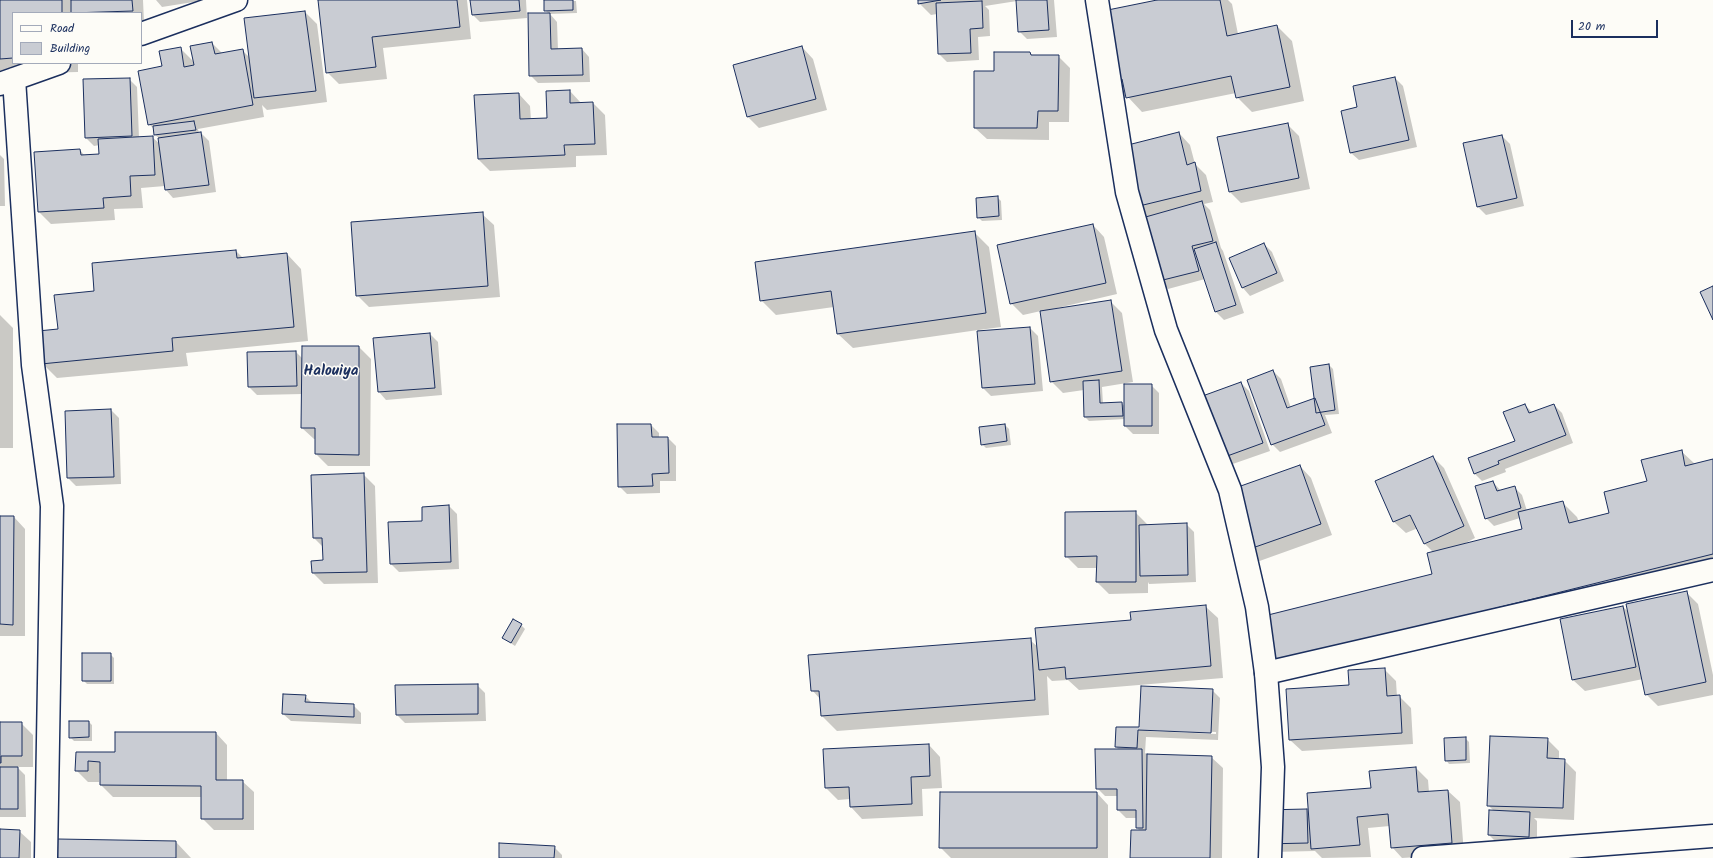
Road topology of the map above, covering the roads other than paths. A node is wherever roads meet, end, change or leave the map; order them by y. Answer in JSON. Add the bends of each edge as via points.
{"nodes":[{"id":1,"x":236,"y":0,"type":"edge"},
{"id":2,"x":1097,"y":0,"type":"edge"},
{"id":3,"x":142,"y":34,"type":"edge"},
{"id":4,"x":56,"y":64,"type":"edge"},
{"id":5,"x":7,"y":82,"type":"edge"},
{"id":6,"x":1713,"y":570,"type":"edge"},
{"id":7,"x":1266,"y":673,"type":"junction"},
{"id":8,"x":1713,"y":836,"type":"edge"},
{"id":9,"x":46,"y":858,"type":"edge"},
{"id":10,"x":1270,"y":858,"type":"edge"},
{"id":11,"x":1423,"y":858,"type":"edge"}],
"edges":[{"from":1,"to":3,"type":"street"},
{"from":2,"to":7,"type":"street","via":[[1127,192],[1166,330],[1230,490],[1257,607]]},
{"from":4,"to":5,"type":"street"},
{"from":5,"to":9,"type":"street","via":[[34,365],[52,506]]},
{"from":6,"to":7,"type":"street"},
{"from":7,"to":10,"type":"street","via":[[1272,767]]},
{"from":8,"to":11,"type":"street"}]}
